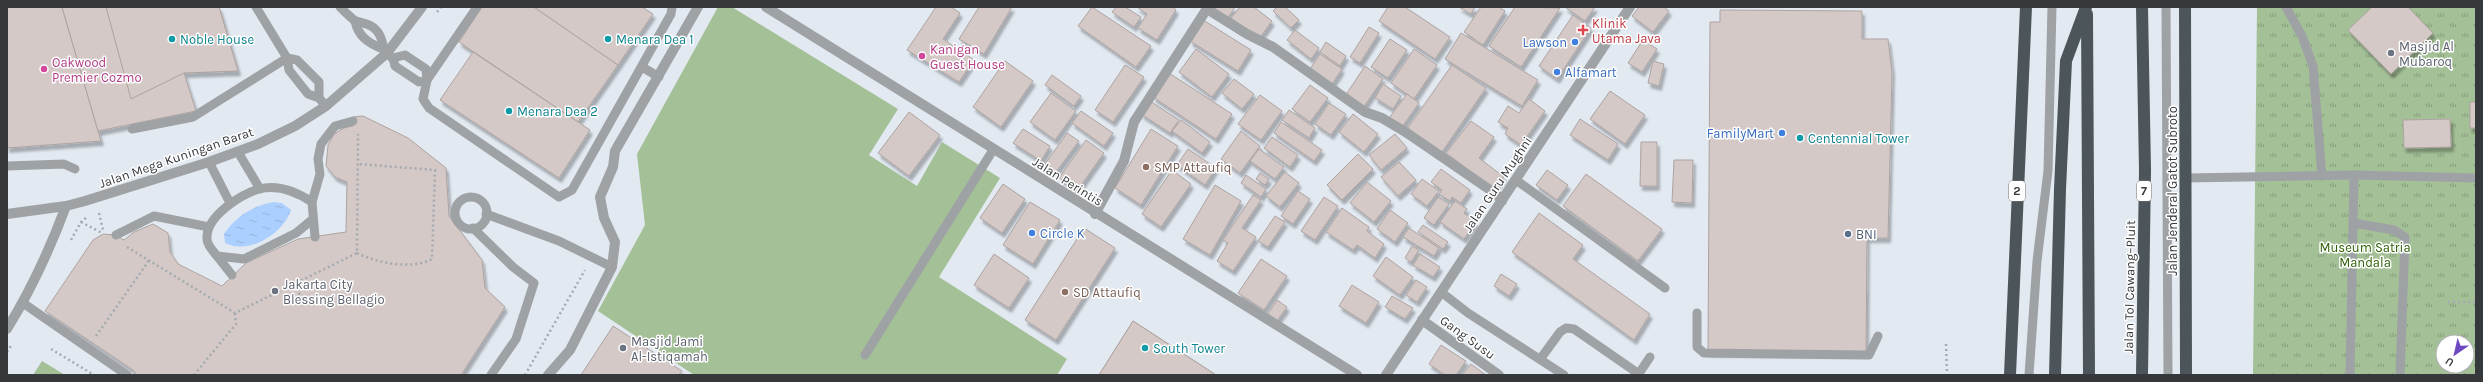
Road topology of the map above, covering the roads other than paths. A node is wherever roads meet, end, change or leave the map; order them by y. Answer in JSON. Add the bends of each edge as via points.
{"nodes":[{"id":1,"x":256,"y":7,"type":"edge"},
{"id":2,"x":340,"y":7,"type":"edge"},
{"id":3,"x":422,"y":7,"type":"edge"},
{"id":4,"x":477,"y":7,"type":"edge"},
{"id":5,"x":672,"y":7,"type":"edge"},
{"id":6,"x":698,"y":7,"type":"edge"},
{"id":7,"x":766,"y":7,"type":"edge"},
{"id":8,"x":1630,"y":7,"type":"edge"},
{"id":9,"x":2026,"y":7,"type":"edge"},
{"id":10,"x":2052,"y":7,"type":"edge"},
{"id":11,"x":2086,"y":7,"type":"edge"},
{"id":12,"x":2142,"y":7,"type":"edge"},
{"id":13,"x":2166,"y":7,"type":"edge"},
{"id":14,"x":2185,"y":7,"type":"edge"},
{"id":15,"x":2286,"y":7,"type":"edge"},
{"id":16,"x":1207,"y":8,"type":"edge"},
{"id":17,"x":355,"y":20,"type":"junction"},
{"id":18,"x":388,"y":54,"type":"junction"},
{"id":19,"x":287,"y":58,"type":"junction"},
{"id":20,"x":642,"y":68,"type":"junction"},
{"id":21,"x":659,"y":77,"type":"junction"},
{"id":22,"x":427,"y":80,"type":"junction"},
{"id":23,"x":319,"y":98,"type":"junction"},
{"id":24,"x":326,"y":106,"type":"junction"},
{"id":25,"x":353,"y":121,"type":"dead end"},
{"id":26,"x":132,"y":129,"type":"dead end"},
{"id":27,"x":993,"y":150,"type":"junction"},
{"id":28,"x":238,"y":152,"type":"junction"},
{"id":29,"x":208,"y":162,"type":"junction"},
{"id":30,"x":7,"y":166,"type":"edge"},
{"id":31,"x":74,"y":169,"type":"dead end"},
{"id":32,"x":2354,"y":175,"type":"junction"},
{"id":33,"x":2322,"y":176,"type":"junction"},
{"id":34,"x":2186,"y":178,"type":"junction"},
{"id":35,"x":2476,"y":178,"type":"edge"},
{"id":36,"x":1516,"y":180,"type":"junction"},
{"id":37,"x":260,"y":189,"type":"junction"},
{"id":38,"x":1502,"y":201,"type":"junction"},
{"id":39,"x":312,"y":202,"type":"junction"},
{"id":40,"x":230,"y":203,"type":"junction"},
{"id":41,"x":66,"y":206,"type":"junction"},
{"id":42,"x":7,"y":214,"type":"edge"},
{"id":43,"x":486,"y":214,"type":"junction"},
{"id":44,"x":1096,"y":214,"type":"junction"},
{"id":45,"x":313,"y":218,"type":"junction"},
{"id":46,"x":2353,"y":223,"type":"junction"},
{"id":47,"x":477,"y":226,"type":"junction"},
{"id":48,"x":209,"y":227,"type":"junction"},
{"id":49,"x":116,"y":235,"type":"dead end"},
{"id":50,"x":315,"y":237,"type":"dead end"},
{"id":51,"x":217,"y":256,"type":"junction"},
{"id":52,"x":612,"y":266,"type":"junction"},
{"id":53,"x":232,"y":275,"type":"dead end"},
{"id":54,"x":1665,"y":288,"type":"dead end"},
{"id":55,"x":1441,"y":292,"type":"junction"},
{"id":56,"x":22,"y":303,"type":"junction"},
{"id":57,"x":1697,"y":313,"type":"dead end"},
{"id":58,"x":1422,"y":320,"type":"junction"},
{"id":59,"x":7,"y":329,"type":"edge"},
{"id":60,"x":1878,"y":336,"type":"dead end"},
{"id":61,"x":865,"y":356,"type":"dead end"},
{"id":62,"x":1541,"y":358,"type":"junction"},
{"id":63,"x":1650,"y":358,"type":"dead end"},
{"id":64,"x":1638,"y":374,"type":"edge"},
{"id":65,"x":127,"y":375,"type":"edge"},
{"id":66,"x":491,"y":375,"type":"edge"},
{"id":67,"x":548,"y":375,"type":"edge"},
{"id":68,"x":1357,"y":375,"type":"edge"},
{"id":69,"x":1386,"y":375,"type":"edge"},
{"id":70,"x":1499,"y":375,"type":"edge"},
{"id":71,"x":1564,"y":375,"type":"edge"},
{"id":72,"x":2010,"y":375,"type":"edge"},
{"id":73,"x":2029,"y":375,"type":"edge"},
{"id":74,"x":2055,"y":375,"type":"edge"},
{"id":75,"x":2089,"y":375,"type":"edge"},
{"id":76,"x":2142,"y":375,"type":"edge"},
{"id":77,"x":2168,"y":375,"type":"edge"},
{"id":78,"x":2186,"y":375,"type":"edge"},
{"id":79,"x":2350,"y":375,"type":"edge"},
{"id":80,"x":2400,"y":375,"type":"edge"}],
"edges":[{"from":1,"to":19,"type":"lane"},
{"from":2,"to":17,"type":"lane"},
{"from":3,"to":18,"type":"street","name":"Jalan Mega Kuningan Barat"},
{"from":4,"to":22,"type":"lane"},
{"from":5,"to":20,"type":"lane","via":[[672,14]]},
{"from":6,"to":21,"type":"street"},
{"from":7,"to":27,"type":"street","name":"Jalan Perintis"},
{"from":8,"to":36,"type":"street","name":"Jalan Guru Mughni"},
{"from":9,"to":72,"type":"highway","number":"2"},
{"from":10,"to":73,"type":"lane","via":[[2048,171],[2037,261]]},
{"from":11,"to":74,"type":"highway","via":[[2066,61]]},
{"from":11,"to":75,"type":"highway"},
{"from":12,"to":76,"type":"highway","name":"Jalan Tol Cawang–Pluit","number":"7","via":[[2145,170]]},
{"from":13,"to":77,"type":"lane"},
{"from":14,"to":34,"type":"highway","name":"Jalan Jenderal Gatot Subroto"},
{"from":15,"to":33,"type":"lane","via":[[2302,36],[2313,66]]},
{"from":16,"to":38,"type":"street","via":[[1248,34],[1273,46],[1365,112],[1382,118],[1407,133],[1496,194]]},
{"from":16,"to":44,"type":"street","via":[[1134,122],[1124,161]]},
{"from":17,"to":18,"type":"lane","via":[[357,31]]},
{"from":17,"to":18,"type":"lane","via":[[367,23],[378,32]]},
{"from":18,"to":22,"type":"lane","via":[[395,66],[419,82]]},
{"from":18,"to":22,"type":"lane","via":[[405,55],[426,69]]},
{"from":18,"to":24,"type":"street","name":"Jalan Mega Kuningan Barat"},
{"from":19,"to":23,"type":"lane","via":[[287,64],[298,82],[308,94]]},
{"from":19,"to":23,"type":"lane","via":[[297,60],[319,82]]},
{"from":19,"to":26,"type":"lane","via":[[193,117]]},
{"from":20,"to":21,"type":"lane"},
{"from":20,"to":22,"type":"lane","via":[[572,190],[559,197],[429,108],[423,99]]},
{"from":21,"to":52,"type":"street","via":[[615,151],[613,167],[600,196],[604,218],[615,242]]},
{"from":23,"to":24,"type":"lane"},
{"from":24,"to":28,"type":"street","name":"Jalan Mega Kuningan Barat","via":[[295,126]]},
{"from":25,"to":39,"type":"lane","via":[[335,126],[321,144],[318,160],[320,174]]},
{"from":27,"to":44,"type":"street","name":"Jalan Perintis"},
{"from":27,"to":61,"type":"lane"},
{"from":28,"to":29,"type":"street","name":"Jalan Mega Kuningan Barat"},
{"from":28,"to":37,"type":"lane"},
{"from":29,"to":40,"type":"lane"},
{"from":29,"to":41,"type":"street","name":"Jalan Mega Kuningan Barat"},
{"from":30,"to":31,"type":"lane","via":[[64,164]]},
{"from":32,"to":33,"type":"lane"},
{"from":32,"to":35,"type":"lane"},
{"from":32,"to":46,"type":"lane"},
{"from":33,"to":34,"type":"lane"},
{"from":34,"to":78,"type":"highway","name":"Jalan Jenderal Gatot Subroto"},
{"from":36,"to":38,"type":"street","name":"Jalan Guru Mughni"},
{"from":36,"to":54,"type":"lane"},
{"from":37,"to":39,"type":"lane","via":[[278,188],[297,192]]},
{"from":37,"to":40,"type":"lane"},
{"from":38,"to":55,"type":"street","name":"Jalan Guru Mughni"},
{"from":39,"to":45,"type":"lane"},
{"from":40,"to":48,"type":"lane"},
{"from":41,"to":42,"type":"street","name":"Jalan Mega Kuningan Barat"},
{"from":41,"to":56,"type":"street","via":[[51,246]]},
{"from":43,"to":47,"type":"lane"},
{"from":43,"to":47,"type":"lane","via":[[484,204],[476,198],[465,198],[458,204],[456,219],[463,226]]},
{"from":43,"to":52,"type":"lane","via":[[559,241]]},
{"from":44,"to":68,"type":"street","name":"Jalan Perintis"},
{"from":45,"to":50,"type":"lane"},
{"from":45,"to":51,"type":"lane","via":[[296,233],[244,259]]},
{"from":46,"to":79,"type":"lane"},
{"from":46,"to":80,"type":"lane","via":[[2394,230],[2405,237]]},
{"from":47,"to":66,"type":"lane","via":[[493,248],[534,283],[516,339]]},
{"from":48,"to":49,"type":"lane","via":[[154,216]]},
{"from":48,"to":51,"type":"lane","via":[[206,238]]},
{"from":51,"to":53,"type":"lane"},
{"from":52,"to":67,"type":"street","via":[[570,350]]},
{"from":55,"to":58,"type":"street","name":"Jalan Guru Mughni"},
{"from":55,"to":62,"type":"lane","via":[[1468,313]]},
{"from":56,"to":59,"type":"street"},
{"from":56,"to":65,"type":"lane"},
{"from":57,"to":60,"type":"lane","via":[[1698,347],[1704,353],[1870,355]]},
{"from":58,"to":69,"type":"street","name":"Jalan Guru Mughni"},
{"from":58,"to":70,"type":"street","name":"Gang Susu"},
{"from":62,"to":64,"type":"lane","via":[[1560,332],[1566,328],[1574,329]]},
{"from":62,"to":71,"type":"lane"},
{"from":63,"to":64,"type":"lane"}]}
